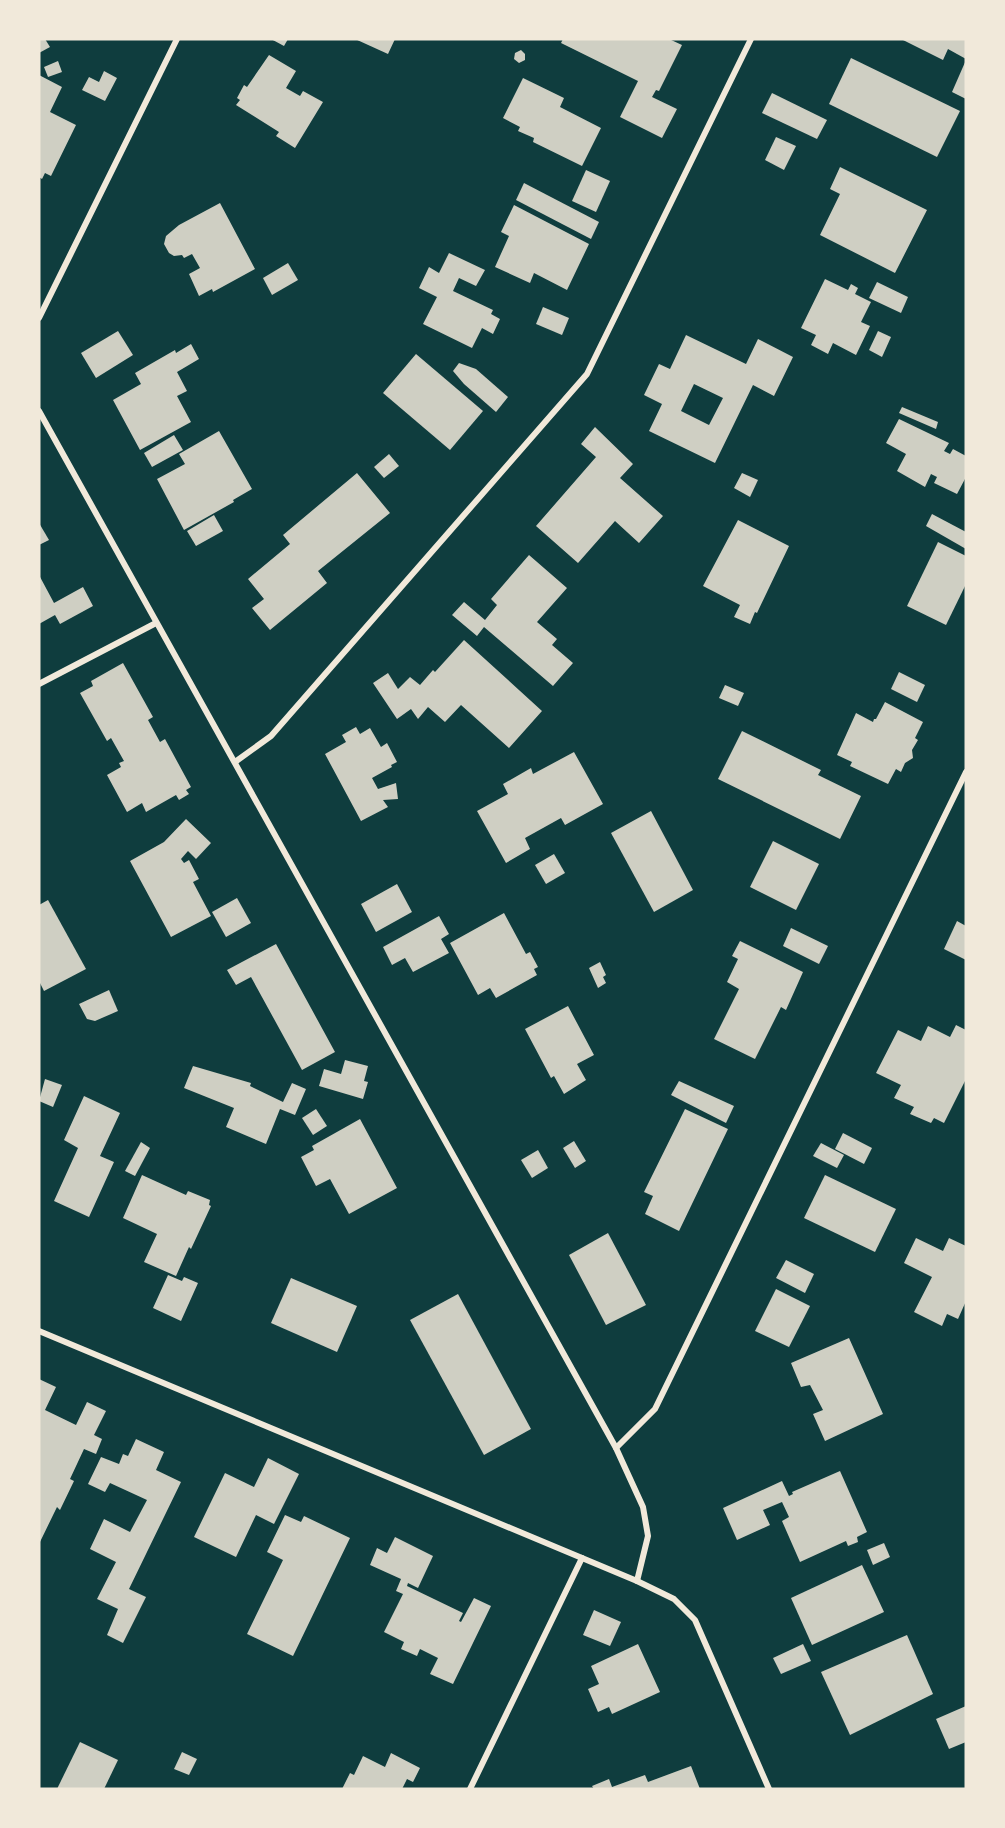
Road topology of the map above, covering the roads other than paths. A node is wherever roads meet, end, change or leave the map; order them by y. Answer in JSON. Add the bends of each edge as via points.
{"nodes":[{"id":1,"x":177,"y":39,"type":"edge"},
{"id":2,"x":751,"y":39,"type":"edge"},
{"id":3,"x":39,"y":318,"type":"edge"},
{"id":4,"x":39,"y":411,"type":"edge"},
{"id":5,"x":156,"y":623,"type":"junction"},
{"id":6,"x":39,"y":684,"type":"edge"},
{"id":7,"x":235,"y":762,"type":"junction"},
{"id":8,"x":966,"y":772,"type":"edge"},
{"id":9,"x":39,"y":1331,"type":"edge"},
{"id":10,"x":616,"y":1448,"type":"junction"},
{"id":11,"x":582,"y":1558,"type":"junction"},
{"id":12,"x":637,"y":1581,"type":"junction"},
{"id":13,"x":470,"y":1789,"type":"edge"},
{"id":14,"x":769,"y":1789,"type":"edge"}],
"edges":[{"from":1,"to":3,"type":"street"},
{"from":2,"to":7,"type":"street","via":[[587,374],[271,736]]},
{"from":4,"to":5,"type":"street"},
{"from":5,"to":6,"type":"street"},
{"from":5,"to":7,"type":"street"},
{"from":7,"to":10,"type":"street"},
{"from":8,"to":10,"type":"street","via":[[655,1408]]},
{"from":9,"to":11,"type":"street"},
{"from":10,"to":12,"type":"street","via":[[643,1507],[648,1536]]},
{"from":11,"to":12,"type":"street"},
{"from":11,"to":13,"type":"street"},
{"from":12,"to":14,"type":"street","via":[[674,1599],[696,1620]]}]}
